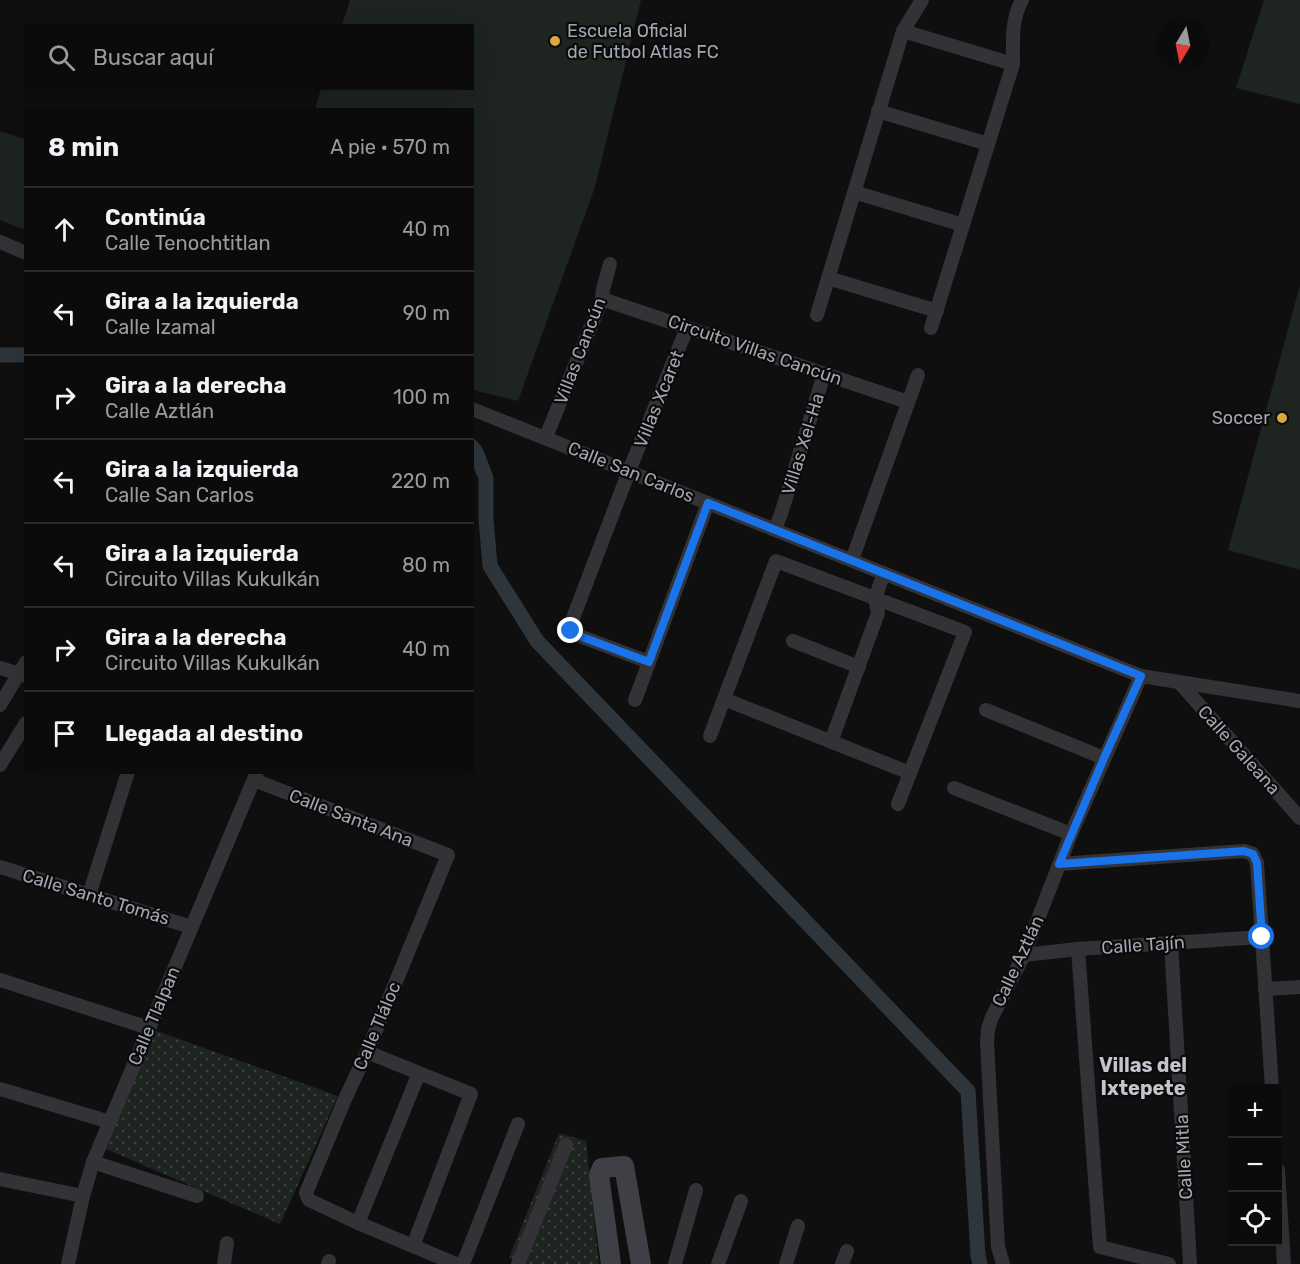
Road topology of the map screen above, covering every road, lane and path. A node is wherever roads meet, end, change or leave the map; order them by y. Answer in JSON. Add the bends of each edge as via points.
{"nodes":[{"id":1,"x":922,"y":0,"type":"edge"},
{"id":2,"x":1022,"y":0,"type":"edge"},
{"id":3,"x":903,"y":31,"type":"junction"},
{"id":4,"x":1013,"y":64,"type":"junction"},
{"id":5,"x":878,"y":111,"type":"junction"},
{"id":6,"x":988,"y":144,"type":"junction"},
{"id":7,"x":854,"y":192,"type":"junction"},
{"id":8,"x":963,"y":225,"type":"junction"},
{"id":9,"x":0,"y":242,"type":"edge"},
{"id":10,"x":24,"y":252,"type":"edge"},
{"id":11,"x":610,"y":264,"type":"dead end"},
{"id":12,"x":828,"y":278,"type":"junction"},
{"id":13,"x":602,"y":299,"type":"junction"},
{"id":14,"x":937,"y":310,"type":"junction"},
{"id":15,"x":817,"y":315,"type":"dead end"},
{"id":16,"x":687,"y":327,"type":"junction"},
{"id":17,"x":931,"y":328,"type":"dead end"},
{"id":18,"x":824,"y":374,"type":"junction"},
{"id":19,"x":918,"y":375,"type":"dead end"},
{"id":20,"x":908,"y":402,"type":"junction"},
{"id":21,"x":474,"y":410,"type":"edge"},
{"id":22,"x":546,"y":437,"type":"junction"},
{"id":23,"x":629,"y":471,"type":"junction"},
{"id":24,"x":708,"y":503,"type":"junction"},
{"id":25,"x":775,"y":529,"type":"junction"},
{"id":26,"x":854,"y":553,"type":"junction"},
{"id":27,"x":884,"y":573,"type":"junction"},
{"id":28,"x":901,"y":580,"type":"junction"},
{"id":29,"x":875,"y":598,"type":"junction"},
{"id":30,"x":891,"y":604,"type":"junction"},
{"id":31,"x":878,"y":613,"type":"junction"},
{"id":32,"x":793,"y":641,"type":"dead end"},
{"id":33,"x":649,"y":662,"type":"junction"},
{"id":34,"x":859,"y":667,"type":"junction"},
{"id":35,"x":0,"y":668,"type":"edge"},
{"id":36,"x":23,"y":670,"type":"edge"},
{"id":37,"x":1141,"y":676,"type":"junction"},
{"id":38,"x":1179,"y":682,"type":"junction"},
{"id":39,"x":724,"y":699,"type":"junction"},
{"id":40,"x":635,"y":700,"type":"dead end"},
{"id":41,"x":1300,"y":701,"type":"edge"},
{"id":42,"x":0,"y":705,"type":"edge"},
{"id":43,"x":986,"y":710,"type":"dead end"},
{"id":44,"x":24,"y":726,"type":"edge"},
{"id":45,"x":710,"y":736,"type":"dead end"},
{"id":46,"x":831,"y":742,"type":"junction"},
{"id":47,"x":1104,"y":758,"type":"junction"},
{"id":48,"x":0,"y":765,"type":"edge"},
{"id":49,"x":910,"y":773,"type":"junction"},
{"id":50,"x":127,"y":774,"type":"edge"},
{"id":51,"x":255,"y":776,"type":"edge"},
{"id":52,"x":954,"y":788,"type":"dead end"},
{"id":53,"x":898,"y":804,"type":"dead end"},
{"id":54,"x":1300,"y":818,"type":"edge"},
{"id":55,"x":1071,"y":834,"type":"junction"},
{"id":56,"x":448,"y":855,"type":"joint"},
{"id":57,"x":1059,"y":864,"type":"junction"},
{"id":58,"x":0,"y":867,"type":"edge"},
{"id":59,"x":89,"y":895,"type":"junction"},
{"id":60,"x":191,"y":927,"type":"junction"},
{"id":61,"x":1262,"y":937,"type":"junction"},
{"id":62,"x":1171,"y":943,"type":"junction"},
{"id":63,"x":1077,"y":949,"type":"junction"},
{"id":64,"x":1024,"y":955,"type":"junction"},
{"id":65,"x":0,"y":980,"type":"edge"},
{"id":66,"x":1300,"y":987,"type":"edge"},
{"id":67,"x":1264,"y":989,"type":"junction"},
{"id":68,"x":149,"y":1028,"type":"junction"},
{"id":69,"x":367,"y":1052,"type":"junction"},
{"id":70,"x":419,"y":1073,"type":"junction"},
{"id":71,"x":1272,"y":1084,"type":"edge"},
{"id":72,"x":0,"y":1089,"type":"edge"},
{"id":73,"x":110,"y":1122,"type":"junction"},
{"id":74,"x":518,"y":1124,"type":"dead end"},
{"id":75,"x":566,"y":1145,"type":"dead end"},
{"id":76,"x":93,"y":1162,"type":"junction"},
{"id":77,"x":0,"y":1179,"type":"edge"},
{"id":78,"x":696,"y":1190,"type":"dead end"},
{"id":79,"x":1279,"y":1192,"type":"edge"},
{"id":80,"x":82,"y":1196,"type":"junction"},
{"id":81,"x":198,"y":1197,"type":"dead end"},
{"id":82,"x":741,"y":1201,"type":"dead end"},
{"id":83,"x":358,"y":1223,"type":"junction"},
{"id":84,"x":798,"y":1226,"type":"dead end"},
{"id":85,"x":227,"y":1243,"type":"dead end"},
{"id":86,"x":413,"y":1246,"type":"junction"},
{"id":87,"x":68,"y":1264,"type":"edge"},
{"id":88,"x":224,"y":1264,"type":"edge"},
{"id":89,"x":456,"y":1264,"type":"edge"},
{"id":90,"x":463,"y":1264,"type":"edge"},
{"id":91,"x":518,"y":1264,"type":"edge"},
{"id":92,"x":611,"y":1264,"type":"edge"},
{"id":93,"x":641,"y":1264,"type":"edge"},
{"id":94,"x":675,"y":1264,"type":"edge"},
{"id":95,"x":718,"y":1264,"type":"edge"},
{"id":96,"x":786,"y":1264,"type":"edge"},
{"id":97,"x":1003,"y":1264,"type":"edge"},
{"id":98,"x":1169,"y":1264,"type":"edge"},
{"id":99,"x":1190,"y":1264,"type":"edge"},
{"id":100,"x":1284,"y":1264,"type":"edge"}],
"edges":[{"from":1,"to":3,"type":"street"},
{"from":2,"to":4,"type":"street","via":[[1014,20]]},
{"from":3,"to":4,"type":"street"},
{"from":3,"to":5,"type":"street"},
{"from":4,"to":6,"type":"street"},
{"from":5,"to":6,"type":"street"},
{"from":5,"to":7,"type":"street"},
{"from":6,"to":8,"type":"street"},
{"from":7,"to":8,"type":"street"},
{"from":7,"to":12,"type":"street"},
{"from":8,"to":14,"type":"street"},
{"from":9,"to":10,"type":"street"},
{"from":11,"to":13,"type":"street","name":"Villas Cancún"},
{"from":12,"to":14,"type":"street"},
{"from":12,"to":15,"type":"street"},
{"from":13,"to":16,"type":"street","name":"Circuito Villas Cancún"},
{"from":13,"to":22,"type":"street","name":"Villas Cancún"},
{"from":14,"to":17,"type":"street"},
{"from":16,"to":18,"type":"street","name":"Circuito Villas Cancún"},
{"from":16,"to":23,"type":"street","name":"Villas Xcaret"},
{"from":18,"to":20,"type":"street","name":"Circuito Villas Cancún"},
{"from":18,"to":25,"type":"street","name":"Villas Xel-Ha"},
{"from":19,"to":20,"type":"street"},
{"from":20,"to":26,"type":"street"},
{"from":21,"to":22,"type":"street","name":"Calle San Carlos"},
{"from":22,"to":23,"type":"street","name":"Calle San Carlos"},
{"from":23,"to":24,"type":"street","name":"Calle San Carlos"},
{"from":23,"to":33,"type":"street","name":"Villas Xcaret","via":[[570,629],[574,634]]},
{"from":24,"to":25,"type":"street","name":"Calle San Carlos"},
{"from":24,"to":33,"type":"street"},
{"from":25,"to":26,"type":"street","name":"Calle San Carlos"},
{"from":26,"to":27,"type":"street","name":"Calle San Carlos"},
{"from":27,"to":28,"type":"street","name":"Calle San Carlos"},
{"from":27,"to":29,"type":"street"},
{"from":28,"to":30,"type":"street"},
{"from":28,"to":37,"type":"street","name":"Calle San Carlos"},
{"from":29,"to":30,"type":"street"},
{"from":29,"to":31,"type":"street"},
{"from":29,"to":39,"type":"street","via":[[776,561]]},
{"from":30,"to":31,"type":"street"},
{"from":30,"to":49,"type":"street","via":[[965,632]]},
{"from":31,"to":34,"type":"street"},
{"from":32,"to":34,"type":"street"},
{"from":33,"to":40,"type":"street"},
{"from":34,"to":46,"type":"street"},
{"from":35,"to":36,"type":"street"},
{"from":36,"to":42,"type":"street"},
{"from":37,"to":38,"type":"street","name":"Calle San Carlos"},
{"from":37,"to":47,"type":"street","name":"Calle Aztlán"},
{"from":38,"to":41,"type":"street","name":"Calle San Carlos"},
{"from":38,"to":54,"type":"street","name":"Calle Galeana"},
{"from":39,"to":45,"type":"street"},
{"from":39,"to":46,"type":"street"},
{"from":43,"to":47,"type":"street"},
{"from":44,"to":48,"type":"street"},
{"from":46,"to":49,"type":"street"},
{"from":47,"to":55,"type":"street","name":"Calle Aztlán"},
{"from":49,"to":53,"type":"street"},
{"from":50,"to":59,"type":"street"},
{"from":51,"to":56,"type":"street","name":"Calle Santa Ana"},
{"from":51,"to":60,"type":"street","name":"Calle Tlalpan"},
{"from":52,"to":55,"type":"street"},
{"from":55,"to":57,"type":"street","name":"Calle Aztlán"},
{"from":56,"to":69,"type":"street","name":"Calle Tláloc"},
{"from":57,"to":61,"type":"street","via":[[1244,851],[1253,854],[1257,863]]},
{"from":57,"to":64,"type":"street","name":"Calle Aztlán"},
{"from":58,"to":59,"type":"street","name":"Calle Santo Tomás"},
{"from":59,"to":60,"type":"street","name":"Calle Santo Tomás"},
{"from":60,"to":68,"type":"street","name":"Calle Tlalpan"},
{"from":61,"to":62,"type":"street","name":"Calle Tajín"},
{"from":61,"to":67,"type":"street"},
{"from":62,"to":63,"type":"street","name":"Calle Tajín"},
{"from":62,"to":99,"type":"street","name":"Calle Mitla"},
{"from":63,"to":64,"type":"street","name":"Calle Tajín"},
{"from":63,"to":98,"type":"street","via":[[1100,1247]]},
{"from":64,"to":97,"type":"street","name":"Calle Aztlán","via":[[992,1017],[987,1042],[998,1247]]},
{"from":65,"to":68,"type":"street"},
{"from":66,"to":67,"type":"street"},
{"from":67,"to":71,"type":"street"},
{"from":68,"to":73,"type":"street","name":"Calle Tlalpan"},
{"from":69,"to":70,"type":"street"},
{"from":69,"to":83,"type":"street","name":"Calle Tláloc","via":[[307,1190],[309,1200]]},
{"from":70,"to":83,"type":"street"},
{"from":70,"to":86,"type":"street","via":[[471,1094]]},
{"from":72,"to":73,"type":"street"},
{"from":73,"to":76,"type":"street","name":"Calle Tlalpan"},
{"from":74,"to":90,"type":"street"},
{"from":75,"to":91,"type":"street"},
{"from":76,"to":80,"type":"street","name":"Calle Tlalpan"},
{"from":76,"to":81,"type":"street"},
{"from":77,"to":80,"type":"street"},
{"from":78,"to":94,"type":"street"},
{"from":79,"to":100,"type":"street"},
{"from":80,"to":87,"type":"street","name":"Calle Tlalpan"},
{"from":82,"to":95,"type":"street"},
{"from":83,"to":86,"type":"street"},
{"from":84,"to":96,"type":"street"},
{"from":85,"to":88,"type":"street"},
{"from":86,"to":89,"type":"street"},
{"from":92,"to":93,"type":"street","via":[[599,1175],[602,1168],[624,1166]]}]}
